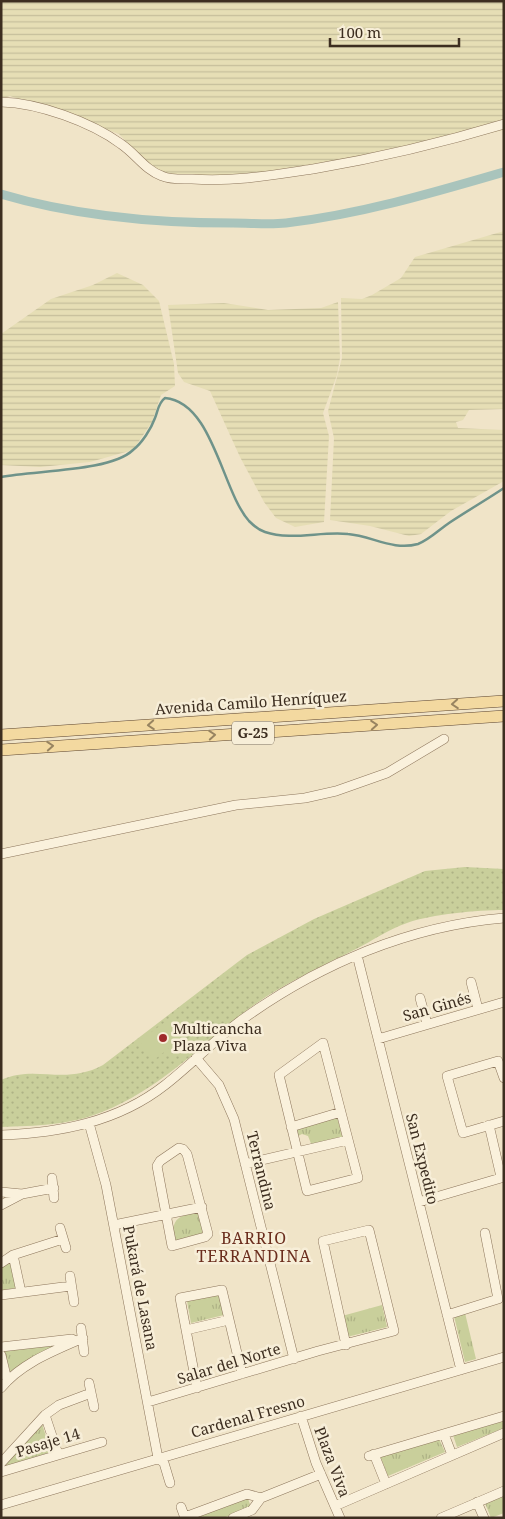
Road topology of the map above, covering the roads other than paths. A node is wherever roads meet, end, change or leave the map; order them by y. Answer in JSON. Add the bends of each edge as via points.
{"nodes":[{"id":1,"x":1,"y":102,"type":"edge"},
{"id":2,"x":504,"y":124,"type":"edge"},
{"id":3,"x":504,"y":701,"type":"edge"},
{"id":4,"x":504,"y":716,"type":"edge"},
{"id":5,"x":1,"y":736,"type":"edge"},
{"id":6,"x":444,"y":738,"type":"dead end"},
{"id":7,"x":7,"y":749,"type":"edge"},
{"id":8,"x":1,"y":756,"type":"edge"},
{"id":9,"x":1,"y":854,"type":"edge"},
{"id":10,"x":504,"y":918,"type":"edge"},
{"id":11,"x":357,"y":955,"type":"junction"},
{"id":12,"x":471,"y":982,"type":"dead end"},
{"id":13,"x":420,"y":998,"type":"dead end"},
{"id":14,"x":504,"y":1002,"type":"edge"},
{"id":15,"x":478,"y":1009,"type":"junction"},
{"id":16,"x":427,"y":1024,"type":"junction"},
{"id":17,"x":378,"y":1039,"type":"junction"},
{"id":18,"x":196,"y":1058,"type":"junction"},
{"id":19,"x":504,"y":1078,"type":"edge"},
{"id":20,"x":341,"y":1112,"type":"junction"},
{"id":21,"x":504,"y":1121,"type":"edge"},
{"id":22,"x":88,"y":1124,"type":"junction"},
{"id":23,"x":489,"y":1125,"type":"junction"},
{"id":24,"x":291,"y":1127,"type":"junction"},
{"id":25,"x":1,"y":1134,"type":"edge"},
{"id":26,"x":348,"y":1140,"type":"junction"},
{"id":27,"x":297,"y":1153,"type":"junction"},
{"id":28,"x":245,"y":1164,"type":"junction"},
{"id":29,"x":502,"y":1177,"type":"edge"},
{"id":30,"x":52,"y":1178,"type":"dead end"},
{"id":31,"x":54,"y":1188,"type":"junction"},
{"id":32,"x":1,"y":1192,"type":"edge"},
{"id":33,"x":22,"y":1194,"type":"junction"},
{"id":34,"x":54,"y":1198,"type":"dead end"},
{"id":35,"x":419,"y":1202,"type":"junction"},
{"id":36,"x":1,"y":1205,"type":"edge"},
{"id":37,"x":202,"y":1207,"type":"junction"},
{"id":38,"x":165,"y":1216,"type":"junction"},
{"id":39,"x":114,"y":1225,"type":"junction"},
{"id":40,"x":60,"y":1228,"type":"dead end"},
{"id":41,"x":485,"y":1234,"type":"dead end"},
{"id":42,"x":13,"y":1255,"type":"junction"},
{"id":43,"x":1,"y":1263,"type":"edge"},
{"id":44,"x":70,"y":1276,"type":"dead end"},
{"id":45,"x":71,"y":1286,"type":"junction"},
{"id":46,"x":22,"y":1292,"type":"junction"},
{"id":47,"x":1,"y":1295,"type":"edge"},
{"id":48,"x":74,"y":1302,"type":"dead end"},
{"id":49,"x":447,"y":1316,"type":"junction"},
{"id":50,"x":229,"y":1320,"type":"junction"},
{"id":51,"x":81,"y":1328,"type":"dead end"},
{"id":52,"x":186,"y":1330,"type":"junction"},
{"id":53,"x":82,"y":1338,"type":"junction"},
{"id":54,"x":346,"y":1345,"type":"junction"},
{"id":55,"x":1,"y":1347,"type":"edge"},
{"id":56,"x":84,"y":1352,"type":"dead end"},
{"id":57,"x":1,"y":1355,"type":"edge"},
{"id":58,"x":504,"y":1357,"type":"edge"},
{"id":59,"x":294,"y":1358,"type":"junction"},
{"id":60,"x":461,"y":1370,"type":"junction"},
{"id":61,"x":242,"y":1374,"type":"junction"},
{"id":62,"x":8,"y":1380,"type":"junction"},
{"id":63,"x":1,"y":1388,"type":"edge"},
{"id":64,"x":197,"y":1388,"type":"junction"},
{"id":65,"x":148,"y":1402,"type":"junction"},
{"id":66,"x":94,"y":1407,"type":"dead end"},
{"id":67,"x":45,"y":1415,"type":"junction"},
{"id":68,"x":301,"y":1416,"type":"junction"},
{"id":69,"x":504,"y":1416,"type":"edge"},
{"id":70,"x":504,"y":1433,"type":"edge"},
{"id":71,"x":444,"y":1434,"type":"junction"},
{"id":72,"x":102,"y":1442,"type":"dead end"},
{"id":73,"x":58,"y":1454,"type":"junction"},
{"id":74,"x":452,"y":1455,"type":"junction"},
{"id":75,"x":158,"y":1458,"type":"junction"},
{"id":76,"x":1,"y":1463,"type":"edge"},
{"id":77,"x":1,"y":1472,"type":"edge"},
{"id":78,"x":321,"y":1474,"type":"junction"},
{"id":79,"x":170,"y":1483,"type":"dead end"},
{"id":80,"x":386,"y":1484,"type":"junction"},
{"id":81,"x":504,"y":1491,"type":"edge"},
{"id":82,"x":261,"y":1498,"type":"junction"},
{"id":83,"x":477,"y":1502,"type":"junction"},
{"id":84,"x":1,"y":1505,"type":"edge"},
{"id":85,"x":334,"y":1506,"type":"junction"},
{"id":86,"x":181,"y":1507,"type":"dead end"},
{"id":87,"x":185,"y":1517,"type":"edge"},
{"id":88,"x":232,"y":1518,"type":"edge"},
{"id":89,"x":340,"y":1518,"type":"edge"},
{"id":90,"x":441,"y":1518,"type":"edge"},
{"id":91,"x":484,"y":1518,"type":"edge"}],
"edges":[{"from":1,"to":2,"type":"street","via":[[18,102],[72,118],[105,133],[164,177],[213,180],[274,175],[376,158]]},
{"from":3,"to":5,"type":"main road","name":"Avenida Camilo Henríquez","number":"G-25","one_way":true},
{"from":7,"to":4,"type":"main road","name":"Avenida Camilo Henríquez","number":"G-25","one_way":true},
{"from":6,"to":9,"type":"street","via":[[387,773],[328,793],[236,805]]},
{"from":7,"to":8,"type":"street"},
{"from":10,"to":11,"type":"street","via":[[430,929]]},
{"from":11,"to":17,"type":"street","name":"San Expedito"},
{"from":11,"to":18,"type":"street","via":[[260,1008]]},
{"from":12,"to":15,"type":"street"},
{"from":13,"to":16,"type":"street"},
{"from":14,"to":15,"type":"street","name":"San Ginés"},
{"from":15,"to":16,"type":"street","name":"San Ginés"},
{"from":16,"to":17,"type":"street","name":"San Ginés"},
{"from":17,"to":35,"type":"street","name":"San Expedito"},
{"from":18,"to":22,"type":"street","via":[[150,1095],[120,1112]]},
{"from":18,"to":28,"type":"street","name":"Terrandina","via":[[213,1077],[227,1102]]},
{"from":19,"to":23,"type":"street","via":[[498,1061],[447,1076],[463,1134]]},
{"from":20,"to":24,"type":"street"},
{"from":20,"to":24,"type":"street","via":[[323,1043],[279,1075]]},
{"from":20,"to":26,"type":"street"},
{"from":21,"to":23,"type":"street"},
{"from":22,"to":25,"type":"street","via":[[42,1133]]},
{"from":22,"to":39,"type":"street","name":"Pukará de Lasana"},
{"from":23,"to":29,"type":"street"},
{"from":24,"to":27,"type":"street"},
{"from":26,"to":27,"type":"street"},
{"from":26,"to":27,"type":"street","via":[[358,1178],[307,1191]]},
{"from":27,"to":28,"type":"street"},
{"from":28,"to":59,"type":"street","name":"Terrandina"},
{"from":29,"to":35,"type":"street"},
{"from":30,"to":31,"type":"street"},
{"from":31,"to":33,"type":"street"},
{"from":31,"to":34,"type":"street"},
{"from":32,"to":33,"type":"street"},
{"from":33,"to":36,"type":"street"},
{"from":35,"to":49,"type":"street","name":"San Expedito"},
{"from":37,"to":38,"type":"street"},
{"from":37,"to":38,"type":"street","via":[[208,1234],[172,1246]]},
{"from":37,"to":38,"type":"street","via":[[187,1154],[179,1148],[160,1160],[157,1166]]},
{"from":38,"to":39,"type":"street"},
{"from":39,"to":65,"type":"street","name":"Pukará de Lasana"},
{"from":40,"to":42,"type":"street","via":[[64,1244]]},
{"from":41,"to":49,"type":"street","via":[[498,1299]]},
{"from":42,"to":43,"type":"street"},
{"from":42,"to":46,"type":"street"},
{"from":44,"to":45,"type":"street"},
{"from":45,"to":46,"type":"street"},
{"from":45,"to":48,"type":"street"},
{"from":46,"to":47,"type":"street"},
{"from":49,"to":60,"type":"street","name":"San Expedito"},
{"from":50,"to":52,"type":"street"},
{"from":50,"to":52,"type":"street","via":[[222,1290],[180,1298]]},
{"from":50,"to":61,"type":"street"},
{"from":51,"to":53,"type":"street"},
{"from":52,"to":64,"type":"street"},
{"from":53,"to":55,"type":"street"},
{"from":53,"to":56,"type":"street"},
{"from":53,"to":62,"type":"street","via":[[38,1358]]},
{"from":54,"to":54,"type":"street","name":"Salar del Norte","via":[[323,1241],[369,1230],[394,1330]]},
{"from":54,"to":59,"type":"street","name":"Salar del Norte"},
{"from":57,"to":62,"type":"street"},
{"from":58,"to":60,"type":"street","name":"Cardenal Fresno"},
{"from":59,"to":61,"type":"street","name":"Salar del Norte"},
{"from":60,"to":68,"type":"street","name":"Cardenal Fresno"},
{"from":61,"to":64,"type":"street","name":"Salar del Norte"},
{"from":62,"to":63,"type":"street"},
{"from":64,"to":65,"type":"street","name":"Salar del Norte"},
{"from":65,"to":75,"type":"street","name":"Pukará de Lasana"},
{"from":66,"to":67,"type":"street","via":[[90,1388]]},
{"from":67,"to":73,"type":"street"},
{"from":67,"to":76,"type":"street"},
{"from":68,"to":75,"type":"street","name":"Cardenal Fresno"},
{"from":68,"to":78,"type":"street","name":"Plaza Viva"},
{"from":69,"to":71,"type":"street"},
{"from":70,"to":74,"type":"street"},
{"from":71,"to":74,"type":"street"},
{"from":71,"to":80,"type":"street","via":[[372,1455]]},
{"from":72,"to":73,"type":"street","name":"Pasaje 14"},
{"from":73,"to":77,"type":"street","name":"Pasaje 14"},
{"from":74,"to":80,"type":"street"},
{"from":75,"to":79,"type":"street","name":"Pukará de Lasana","via":[[164,1463]]},
{"from":75,"to":84,"type":"street","name":"Cardenal Fresno"},
{"from":78,"to":82,"type":"street"},
{"from":78,"to":85,"type":"street","name":"Plaza Viva"},
{"from":80,"to":85,"type":"street"},
{"from":81,"to":83,"type":"street"},
{"from":82,"to":87,"type":"street","via":[[247,1494]]},
{"from":82,"to":88,"type":"street","via":[[252,1510]]},
{"from":83,"to":90,"type":"street"},
{"from":83,"to":91,"type":"street"},
{"from":85,"to":89,"type":"street","name":"Plaza Viva"},
{"from":86,"to":87,"type":"street"}]}
